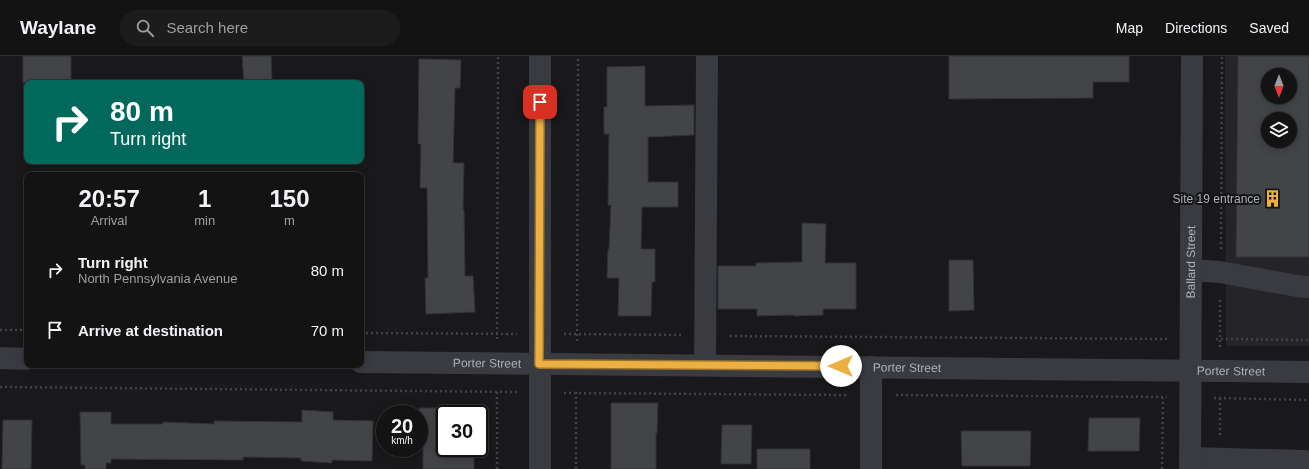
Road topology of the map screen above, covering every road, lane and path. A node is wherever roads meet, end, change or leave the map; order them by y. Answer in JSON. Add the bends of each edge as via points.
{"nodes":[{"id":1,"x":498,"y":56,"type":"edge"},
{"id":2,"x":540,"y":56,"type":"edge"},
{"id":3,"x":578,"y":56,"type":"edge"},
{"id":4,"x":707,"y":56,"type":"edge"},
{"id":5,"x":1192,"y":56,"type":"edge"},
{"id":6,"x":1191,"y":270,"type":"junction"},
{"id":7,"x":1309,"y":287,"type":"edge"},
{"id":8,"x":0,"y":330,"type":"edge"},
{"id":9,"x":24,"y":330,"type":"edge"},
{"id":10,"x":364,"y":333,"type":"edge"},
{"id":11,"x":497,"y":334,"type":"junction"},
{"id":12,"x":540,"y":334,"type":"junction"},
{"id":13,"x":577,"y":334,"type":"junction"},
{"id":14,"x":705,"y":335,"type":"junction"},
{"id":15,"x":1162,"y":339,"type":"junction"},
{"id":16,"x":1191,"y":339,"type":"junction"},
{"id":17,"x":1309,"y":340,"type":"edge"},
{"id":18,"x":0,"y":358,"type":"edge"},
{"id":19,"x":24,"y":359,"type":"edge"},
{"id":20,"x":364,"y":362,"type":"edge"},
{"id":21,"x":497,"y":364,"type":"junction"},
{"id":22,"x":539,"y":364,"type":"junction"},
{"id":23,"x":577,"y":364,"type":"junction"},
{"id":24,"x":705,"y":365,"type":"junction"},
{"id":25,"x":871,"y":366,"type":"junction"},
{"id":26,"x":1163,"y":370,"type":"junction"},
{"id":27,"x":1191,"y":370,"type":"junction"},
{"id":28,"x":1309,"y":372,"type":"edge"},
{"id":29,"x":0,"y":388,"type":"edge"},
{"id":30,"x":497,"y":392,"type":"junction"},
{"id":31,"x":540,"y":392,"type":"junction"},
{"id":32,"x":576,"y":392,"type":"junction"},
{"id":33,"x":871,"y":395,"type":"junction"},
{"id":34,"x":1163,"y":397,"type":"junction"},
{"id":35,"x":1191,"y":398,"type":"junction"},
{"id":36,"x":1309,"y":400,"type":"edge"},
{"id":37,"x":1304,"y":461,"type":"dead end"},
{"id":38,"x":1190,"y":464,"type":"edge"},
{"id":39,"x":497,"y":469,"type":"edge"},
{"id":40,"x":540,"y":469,"type":"edge"},
{"id":41,"x":576,"y":469,"type":"edge"},
{"id":42,"x":871,"y":469,"type":"edge"},
{"id":43,"x":1162,"y":469,"type":"edge"}],
"edges":[{"from":1,"to":11,"type":"path"},
{"from":2,"to":12,"type":"street"},
{"from":3,"to":13,"type":"path"},
{"from":4,"to":14,"type":"street"},
{"from":5,"to":6,"type":"street","name":"Ballard Street"},
{"from":6,"to":7,"type":"street","via":[[1220,272]]},
{"from":6,"to":16,"type":"street","name":"Ballard Street"},
{"from":8,"to":9,"type":"path"},
{"from":10,"to":11,"type":"path"},
{"from":11,"to":12,"type":"path"},
{"from":11,"to":21,"type":"path"},
{"from":12,"to":13,"type":"path"},
{"from":12,"to":22,"type":"street"},
{"from":13,"to":14,"type":"path"},
{"from":13,"to":23,"type":"path"},
{"from":14,"to":15,"type":"path"},
{"from":14,"to":24,"type":"street"},
{"from":15,"to":16,"type":"path"},
{"from":15,"to":26,"type":"path"},
{"from":16,"to":17,"type":"path"},
{"from":16,"to":27,"type":"street","name":"Ballard Street"},
{"from":18,"to":19,"type":"street"},
{"from":20,"to":21,"type":"street","name":"Porter Street"},
{"from":21,"to":22,"type":"street","name":"Porter Street"},
{"from":21,"to":30,"type":"path"},
{"from":22,"to":23,"type":"street","name":"Porter Street"},
{"from":22,"to":31,"type":"street"},
{"from":23,"to":24,"type":"street","name":"Porter Street"},
{"from":23,"to":32,"type":"path"},
{"from":24,"to":25,"type":"street","name":"Porter Street"},
{"from":25,"to":26,"type":"street","name":"Porter Street"},
{"from":25,"to":33,"type":"street"},
{"from":26,"to":27,"type":"street","name":"Porter Street"},
{"from":26,"to":34,"type":"path"},
{"from":27,"to":28,"type":"street","name":"Porter Street"},
{"from":27,"to":35,"type":"street","name":"Ballard Street"},
{"from":29,"to":30,"type":"path"},
{"from":30,"to":31,"type":"path"},
{"from":30,"to":39,"type":"path"},
{"from":31,"to":32,"type":"path"},
{"from":31,"to":40,"type":"street"},
{"from":32,"to":33,"type":"path"},
{"from":32,"to":41,"type":"path"},
{"from":33,"to":34,"type":"path"},
{"from":33,"to":42,"type":"street"},
{"from":34,"to":35,"type":"path"},
{"from":34,"to":43,"type":"path"},
{"from":35,"to":36,"type":"path"},
{"from":35,"to":38,"type":"street","name":"Ballard Street"},
{"from":37,"to":38,"type":"street"}]}
